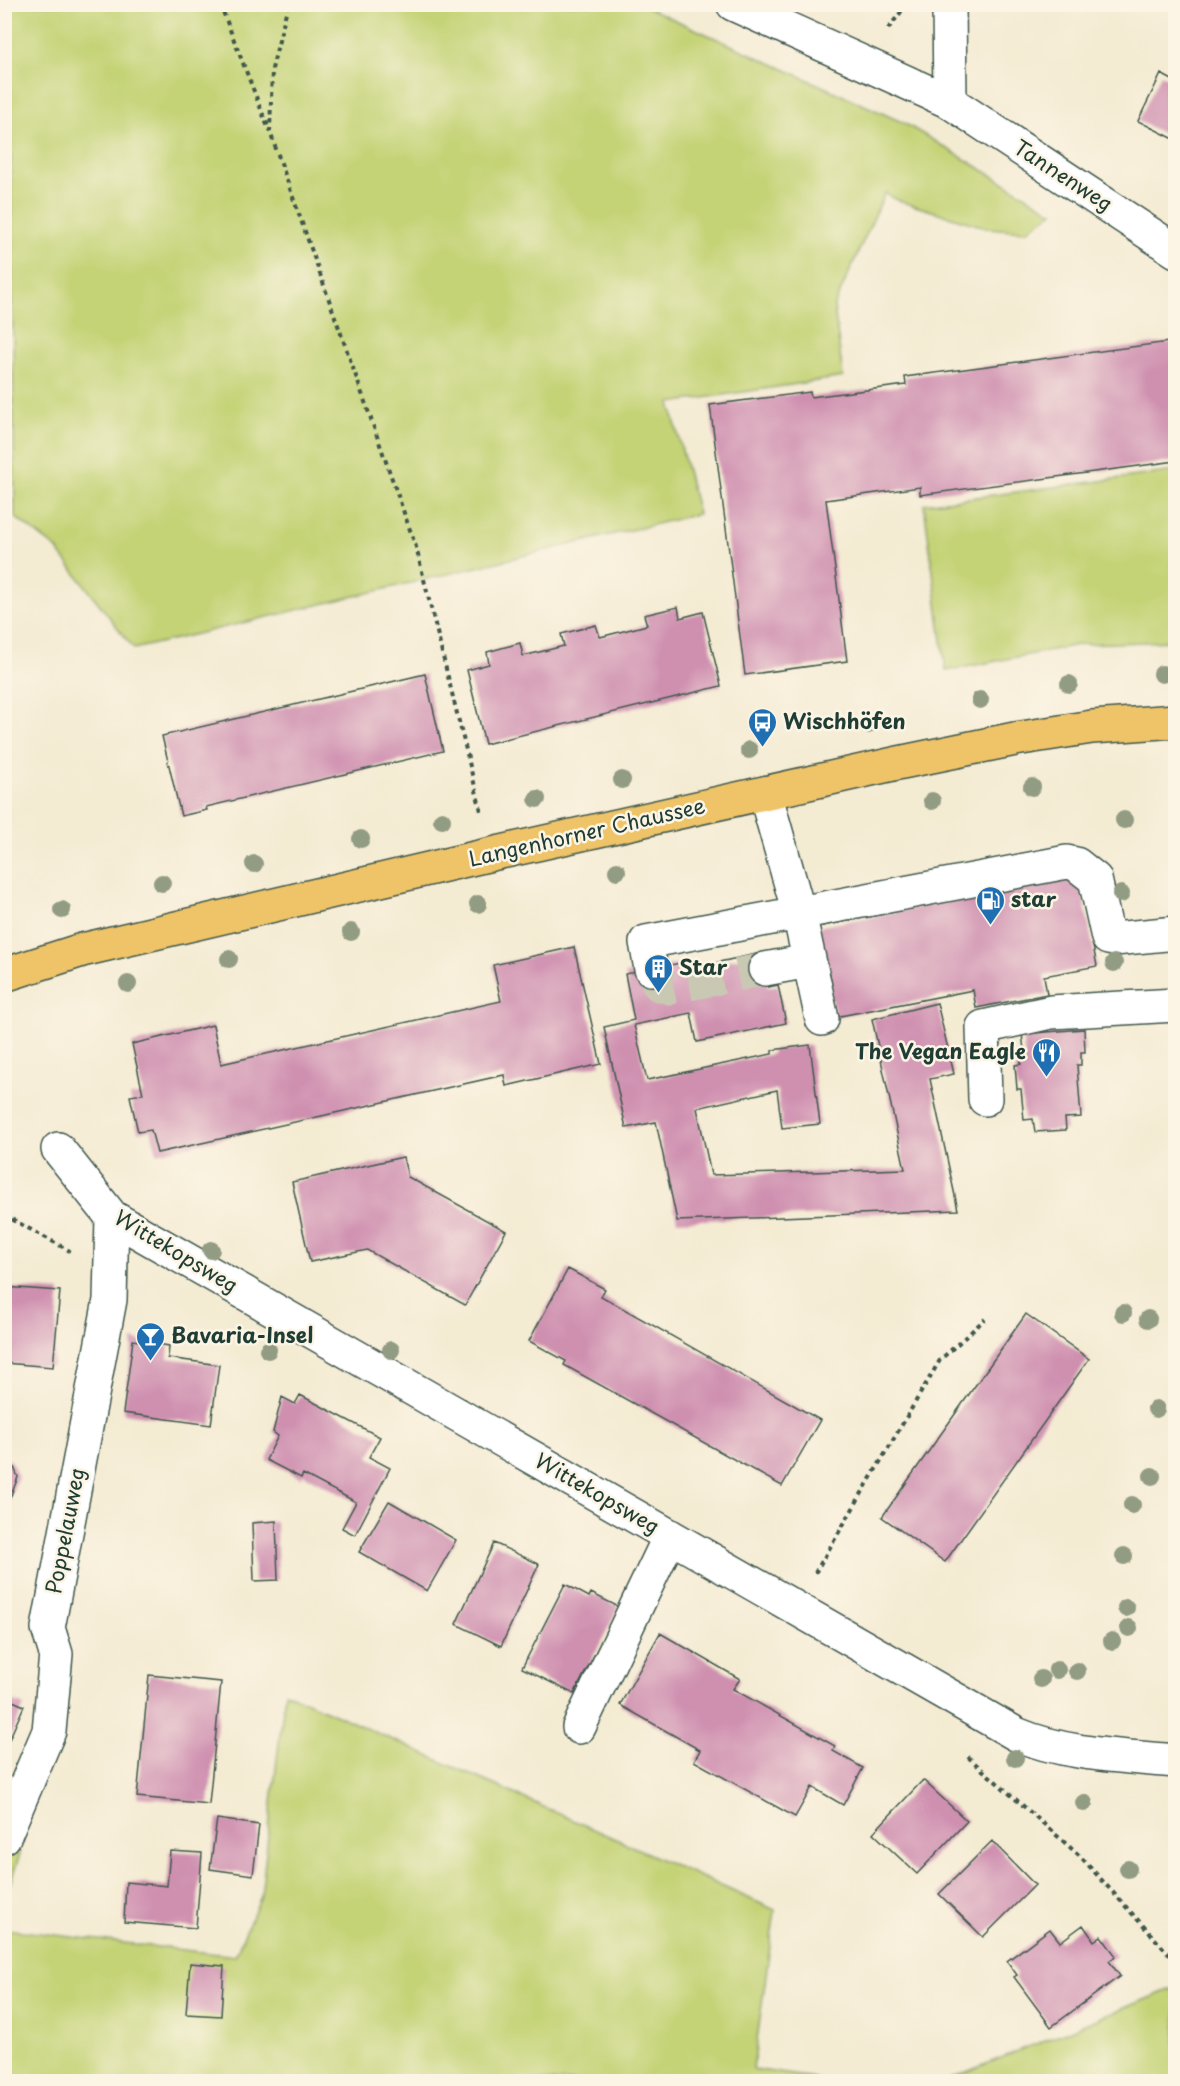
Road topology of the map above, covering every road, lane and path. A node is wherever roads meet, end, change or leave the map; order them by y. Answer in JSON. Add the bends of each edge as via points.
{"nodes":[{"id":1,"x":220,"y":4,"type":"edge"},
{"id":2,"x":288,"y":4,"type":"edge"},
{"id":3,"x":733,"y":4,"type":"edge"},
{"id":4,"x":949,"y":4,"type":"edge"},
{"id":5,"x":950,"y":102,"type":"junction"},
{"id":6,"x":270,"y":132,"type":"junction"},
{"id":7,"x":1176,"y":251,"type":"edge"},
{"id":8,"x":1176,"y":721,"type":"edge"},
{"id":9,"x":765,"y":792,"type":"junction"},
{"id":10,"x":492,"y":854,"type":"junction"},
{"id":11,"x":799,"y":913,"type":"junction"},
{"id":12,"x":1176,"y":933,"type":"edge"},
{"id":13,"x":809,"y":961,"type":"junction"},
{"id":14,"x":651,"y":969,"type":"tunnel mouth"},
{"id":15,"x":765,"y":969,"type":"tunnel mouth"},
{"id":16,"x":4,"y":975,"type":"edge"},
{"id":17,"x":1176,"y":1005,"type":"edge"},
{"id":18,"x":822,"y":1019,"type":"dead end"},
{"id":19,"x":985,"y":1099,"type":"dead end"},
{"id":20,"x":58,"y":1149,"type":"dead end"},
{"id":21,"x":4,"y":1215,"type":"edge"},
{"id":22,"x":112,"y":1217,"type":"junction"},
{"id":23,"x":76,"y":1254,"type":"dead end"},
{"id":24,"x":985,"y":1319,"type":"dead end"},
{"id":25,"x":670,"y":1536,"type":"junction"},
{"id":26,"x":795,"y":1608,"type":"junction"},
{"id":27,"x":579,"y":1727,"type":"dead end"},
{"id":28,"x":965,"y":1753,"type":"dead end"},
{"id":29,"x":1176,"y":1761,"type":"edge"},
{"id":30,"x":4,"y":1837,"type":"edge"},
{"id":31,"x":1176,"y":1962,"type":"edge"}],
"edges":[{"from":1,"to":6,"type":"path"},
{"from":2,"to":6,"type":"path","via":[[272,69]]},
{"from":3,"to":5,"type":"street","name":"Tannenweg"},
{"from":4,"to":5,"type":"street"},
{"from":5,"to":7,"type":"street","name":"Tannenweg"},
{"from":6,"to":10,"type":"path","via":[[416,548]]},
{"from":8,"to":9,"type":"main road","name":"Langenhorner Chaussee","via":[[1092,727],[1015,739]]},
{"from":9,"to":10,"type":"main road","name":"Langenhorner Chaussee"},
{"from":9,"to":11,"type":"street"},
{"from":10,"to":16,"type":"main road","name":"Langenhorner Chaussee","via":[[82,950]]},
{"from":11,"to":12,"type":"street","via":[[1067,862],[1095,879],[1108,938]]},
{"from":11,"to":13,"type":"street"},
{"from":11,"to":14,"type":"street","via":[[646,942]]},
{"from":13,"to":15,"type":"street"},
{"from":13,"to":18,"type":"street"},
{"from":17,"to":19,"type":"street","via":[[1051,1012],[983,1028]]},
{"from":20,"to":22,"type":"street","name":"Wittekopsweg"},
{"from":21,"to":23,"type":"path"},
{"from":22,"to":25,"type":"street","name":"Wittekopsweg"},
{"from":22,"to":30,"type":"street","name":"Poppelauweg","via":[[110,1300],[48,1628],[56,1654],[49,1731]]},
{"from":24,"to":26,"type":"path","via":[[940,1360]]},
{"from":25,"to":26,"type":"street","name":"Wittekopsweg"},
{"from":25,"to":27,"type":"street"},
{"from":26,"to":29,"type":"street","name":"Wittekopsweg","via":[[1035,1742],[1109,1755]]},
{"from":28,"to":31,"type":"path","via":[[1080,1856]]}]}
